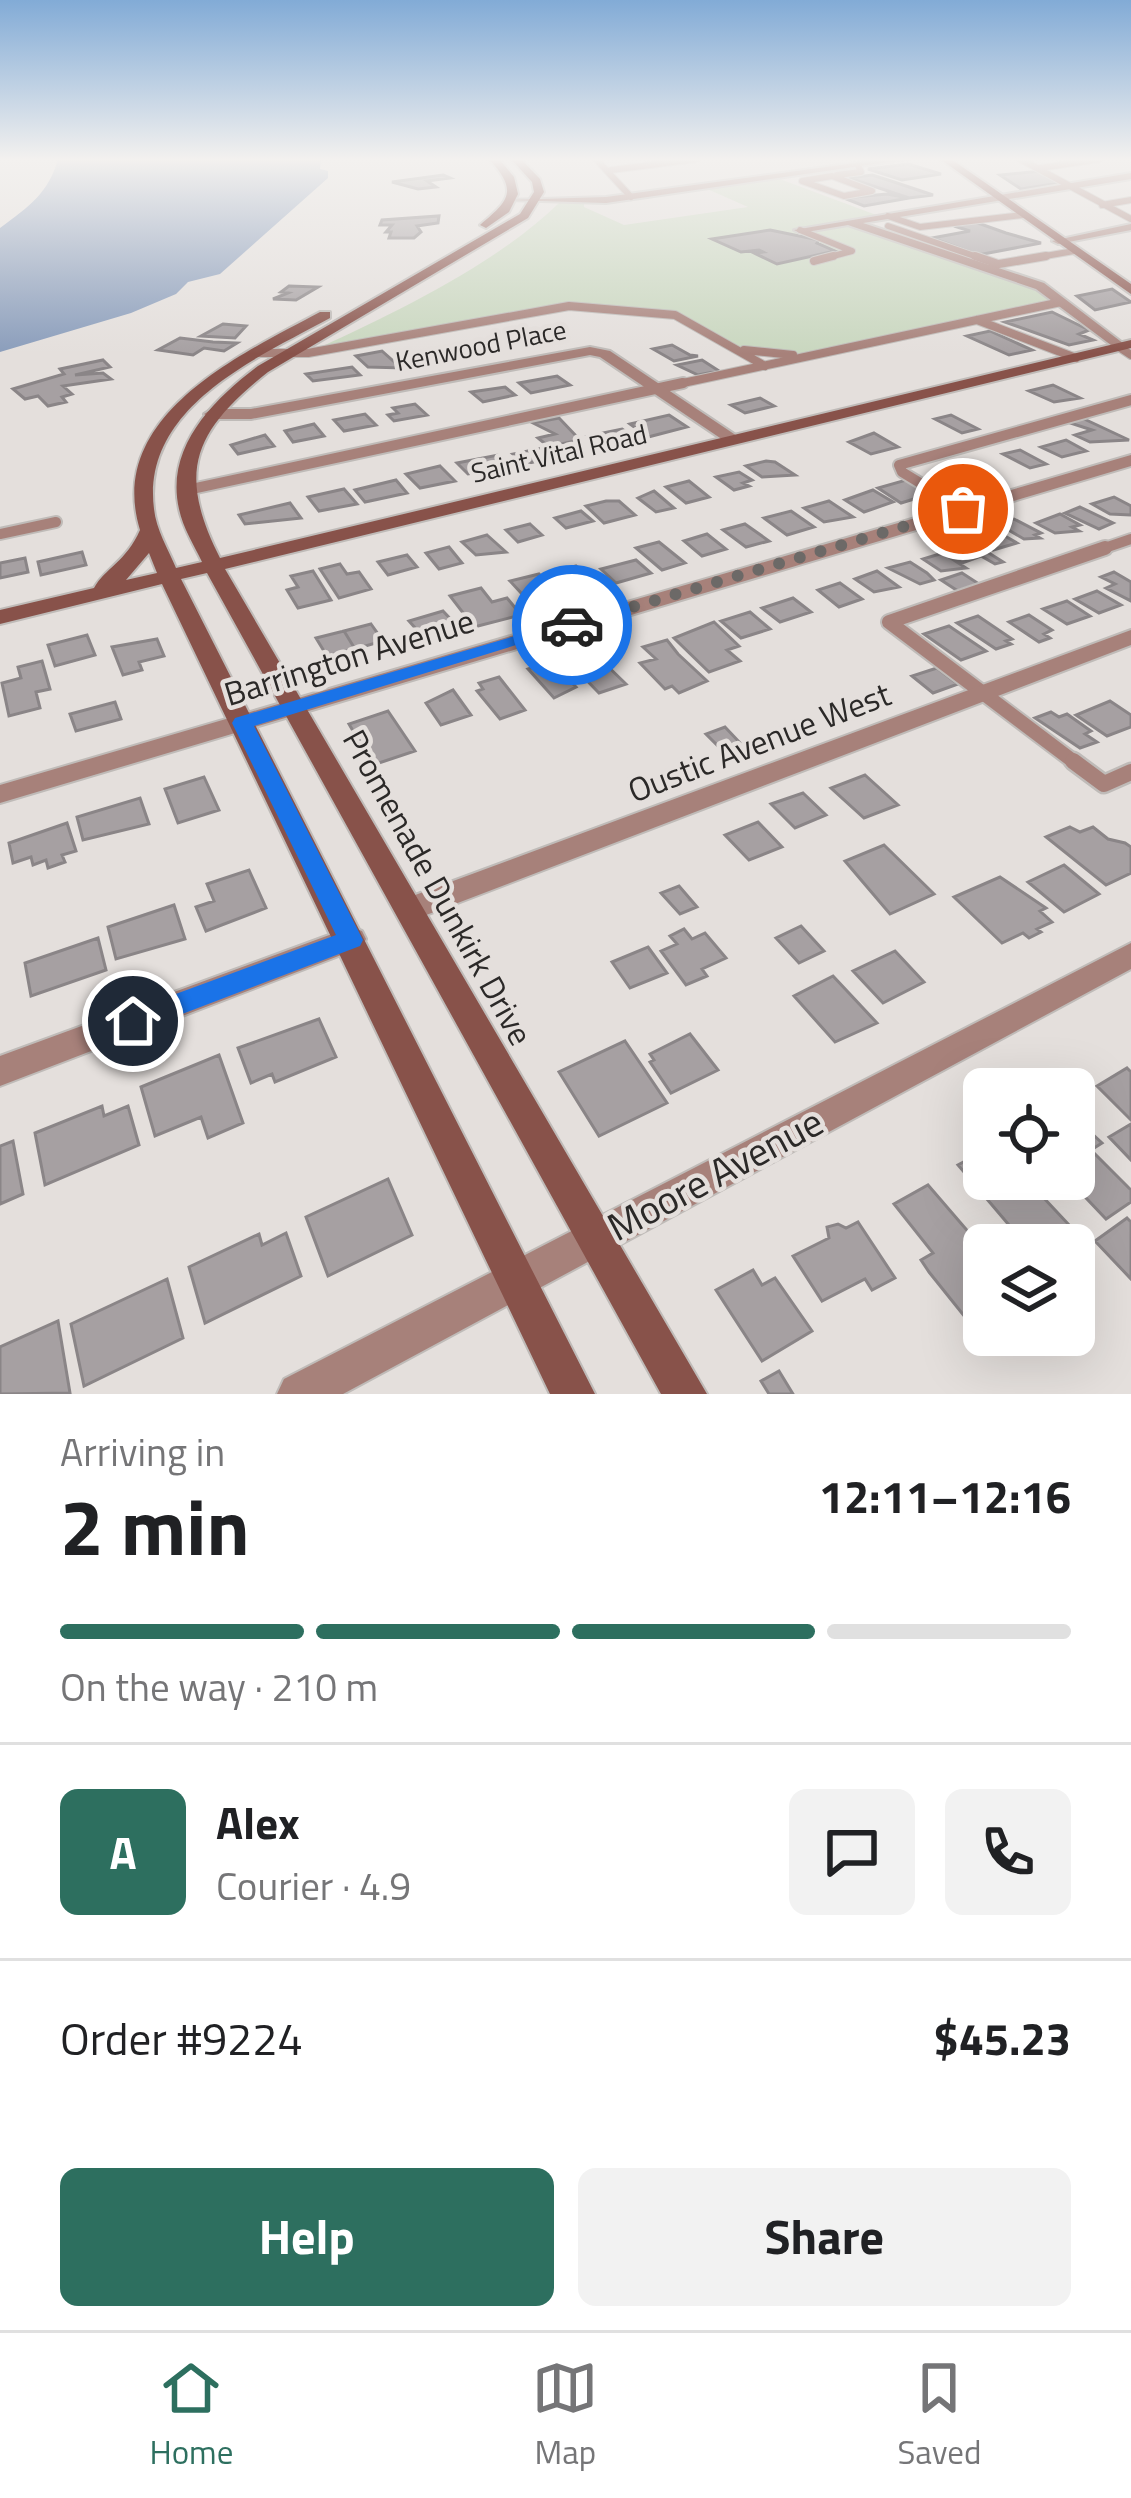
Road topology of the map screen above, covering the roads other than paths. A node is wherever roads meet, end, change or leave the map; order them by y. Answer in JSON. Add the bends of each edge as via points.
{"nodes":[{"id":1,"x":487,"y":224,"type":"edge"},
{"id":2,"x":510,"y":224,"type":"edge"},
{"id":3,"x":837,"y":224,"type":"edge"},
{"id":4,"x":856,"y":224,"type":"edge"},
{"id":5,"x":897,"y":224,"type":"edge"},
{"id":6,"x":948,"y":224,"type":"edge"},
{"id":7,"x":1035,"y":224,"type":"edge"},
{"id":8,"x":1050,"y":224,"type":"edge"},
{"id":9,"x":1128,"y":224,"type":"edge"},
{"id":10,"x":800,"y":230,"type":"joint"},
{"id":11,"x":919,"y":232,"type":"junction"},
{"id":12,"x":1058,"y":241,"type":"joint"},
{"id":13,"x":1076,"y":244,"type":"junction"},
{"id":14,"x":814,"y":261,"type":"dead end"},
{"id":15,"x":998,"y":264,"type":"junction"},
{"id":16,"x":982,"y":268,"type":"junction"},
{"id":17,"x":1131,"y":274,"type":"edge"},
{"id":18,"x":1131,"y":290,"type":"edge"},
{"id":19,"x":1060,"y":302,"type":"junction"},
{"id":20,"x":977,"y":320,"type":"junction"},
{"id":21,"x":1127,"y":348,"type":"edge"},
{"id":22,"x":742,"y":350,"type":"junction"},
{"id":23,"x":258,"y":353,"type":"junction"},
{"id":24,"x":289,"y":355,"type":"junction"},
{"id":25,"x":811,"y":357,"type":"junction"},
{"id":26,"x":1076,"y":358,"type":"junction"},
{"id":27,"x":765,"y":367,"type":"junction"},
{"id":28,"x":660,"y":389,"type":"junction"},
{"id":29,"x":1131,"y":400,"type":"edge"},
{"id":30,"x":212,"y":414,"type":"junction"},
{"id":31,"x":735,"y":440,"type":"junction"},
{"id":32,"x":1131,"y":460,"type":"edge"},
{"id":33,"x":187,"y":490,"type":"junction"},
{"id":34,"x":963,"y":509,"type":"junction"},
{"id":35,"x":56,"y":522,"type":"dead end"},
{"id":36,"x":151,"y":528,"type":"junction"},
{"id":37,"x":0,"y":534,"type":"edge"},
{"id":38,"x":1131,"y":539,"type":"edge"},
{"id":39,"x":214,"y":565,"type":"junction"},
{"id":40,"x":169,"y":576,"type":"junction"},
{"id":41,"x":79,"y":598,"type":"junction"},
{"id":42,"x":0,"y":617,"type":"edge"},
{"id":43,"x":1131,"y":637,"type":"edge"},
{"id":44,"x":982,"y":693,"type":"junction"},
{"id":45,"x":296,"y":707,"type":"junction"},
{"id":46,"x":242,"y":723,"type":"junction"},
{"id":47,"x":1131,"y":772,"type":"edge"},
{"id":48,"x":0,"y":794,"type":"edge"},
{"id":49,"x":410,"y":909,"type":"junction"},
{"id":50,"x":351,"y":940,"type":"junction"},
{"id":51,"x":1131,"y":955,"type":"edge"},
{"id":52,"x":0,"y":1071,"type":"edge"},
{"id":53,"x":593,"y":1238,"type":"junction"},
{"id":54,"x":515,"y":1281,"type":"junction"},
{"id":55,"x":299,"y":1394,"type":"edge"},
{"id":56,"x":573,"y":1394,"type":"edge"},
{"id":57,"x":685,"y":1394,"type":"edge"}],
"edges":[{"from":1,"to":23,"type":"main road"},
{"from":2,"to":24,"type":"main road"},
{"from":3,"to":10,"type":"street"},
{"from":4,"to":16,"type":"street"},
{"from":5,"to":11,"type":"lane"},
{"from":6,"to":11,"type":"lane"},
{"from":7,"to":12,"type":"main road"},
{"from":8,"to":13,"type":"main road"},
{"from":9,"to":13,"type":"street"},
{"from":10,"to":14,"type":"lane","via":[[852,251]]},
{"from":11,"to":15,"type":"lane"},
{"from":12,"to":13,"type":"street"},
{"from":13,"to":15,"type":"lane"},
{"from":13,"to":17,"type":"main road"},
{"from":13,"to":18,"type":"main road"},
{"from":15,"to":16,"type":"lane"},
{"from":16,"to":19,"type":"street","via":[[1040,286]]},
{"from":19,"to":20,"type":"lane"},
{"from":19,"to":21,"type":"street"},
{"from":20,"to":25,"type":"lane"},
{"from":20,"to":26,"type":"lane"},
{"from":21,"to":26,"type":"main road","name":"Saint Vital Road"},
{"from":22,"to":24,"type":"lane","via":[[675,315],[569,306]]},
{"from":22,"to":25,"type":"lane"},
{"from":22,"to":27,"type":"lane"},
{"from":23,"to":24,"type":"lane"},
{"from":23,"to":36,"type":"main road","via":[[201,389],[146,458]]},
{"from":24,"to":30,"type":"main road"},
{"from":25,"to":27,"type":"lane"},
{"from":26,"to":31,"type":"main road","name":"Saint Vital Road"},
{"from":27,"to":28,"type":"lane"},
{"from":28,"to":30,"type":"street","name":"Kenwood Place","via":[[605,354],[573,351],[251,414]]},
{"from":28,"to":31,"type":"street","name":"Kenwood Place"},
{"from":28,"to":33,"type":"lane"},
{"from":29,"to":34,"type":"lane","via":[[899,465]]},
{"from":30,"to":33,"type":"main road","via":[[189,455]]},
{"from":31,"to":39,"type":"main road","name":"Saint Vital Road"},
{"from":32,"to":34,"type":"street","name":"Barrington Avenue"},
{"from":33,"to":39,"type":"main road","name":"Promenade Dunkirk Drive"},
{"from":34,"to":45,"type":"street","name":"Barrington Avenue"},
{"from":35,"to":37,"type":"lane"},
{"from":36,"to":40,"type":"main road"},
{"from":36,"to":41,"type":"main road","via":[[142,554],[119,578]]},
{"from":38,"to":44,"type":"lane","via":[[889,622]]},
{"from":39,"to":40,"type":"main road","name":"Saint Vital Road"},
{"from":39,"to":45,"type":"main road","name":"Promenade Dunkirk Drive"},
{"from":40,"to":41,"type":"main road","name":"Saint Vital Road"},
{"from":40,"to":46,"type":"main road"},
{"from":41,"to":42,"type":"main road","name":"Saint Vital Road"},
{"from":43,"to":44,"type":"street","name":"Oustic Avenue West"},
{"from":44,"to":47,"type":"lane","via":[[1104,784]]},
{"from":44,"to":49,"type":"street","name":"Oustic Avenue West"},
{"from":45,"to":46,"type":"street","name":"Barrington Avenue"},
{"from":45,"to":49,"type":"main road","name":"Promenade Dunkirk Drive"},
{"from":46,"to":48,"type":"street","name":"Barrington Avenue"},
{"from":46,"to":50,"type":"main road"},
{"from":49,"to":53,"type":"main road","name":"Promenade Dunkirk Drive"},
{"from":50,"to":52,"type":"street"},
{"from":50,"to":54,"type":"main road"},
{"from":51,"to":53,"type":"street","name":"Moore Avenue"},
{"from":53,"to":54,"type":"street","name":"Moore Avenue"},
{"from":53,"to":57,"type":"main road","name":"Promenade Dunkirk Drive"},
{"from":54,"to":55,"type":"street","name":"Moore Avenue"},
{"from":54,"to":56,"type":"main road"}]}
